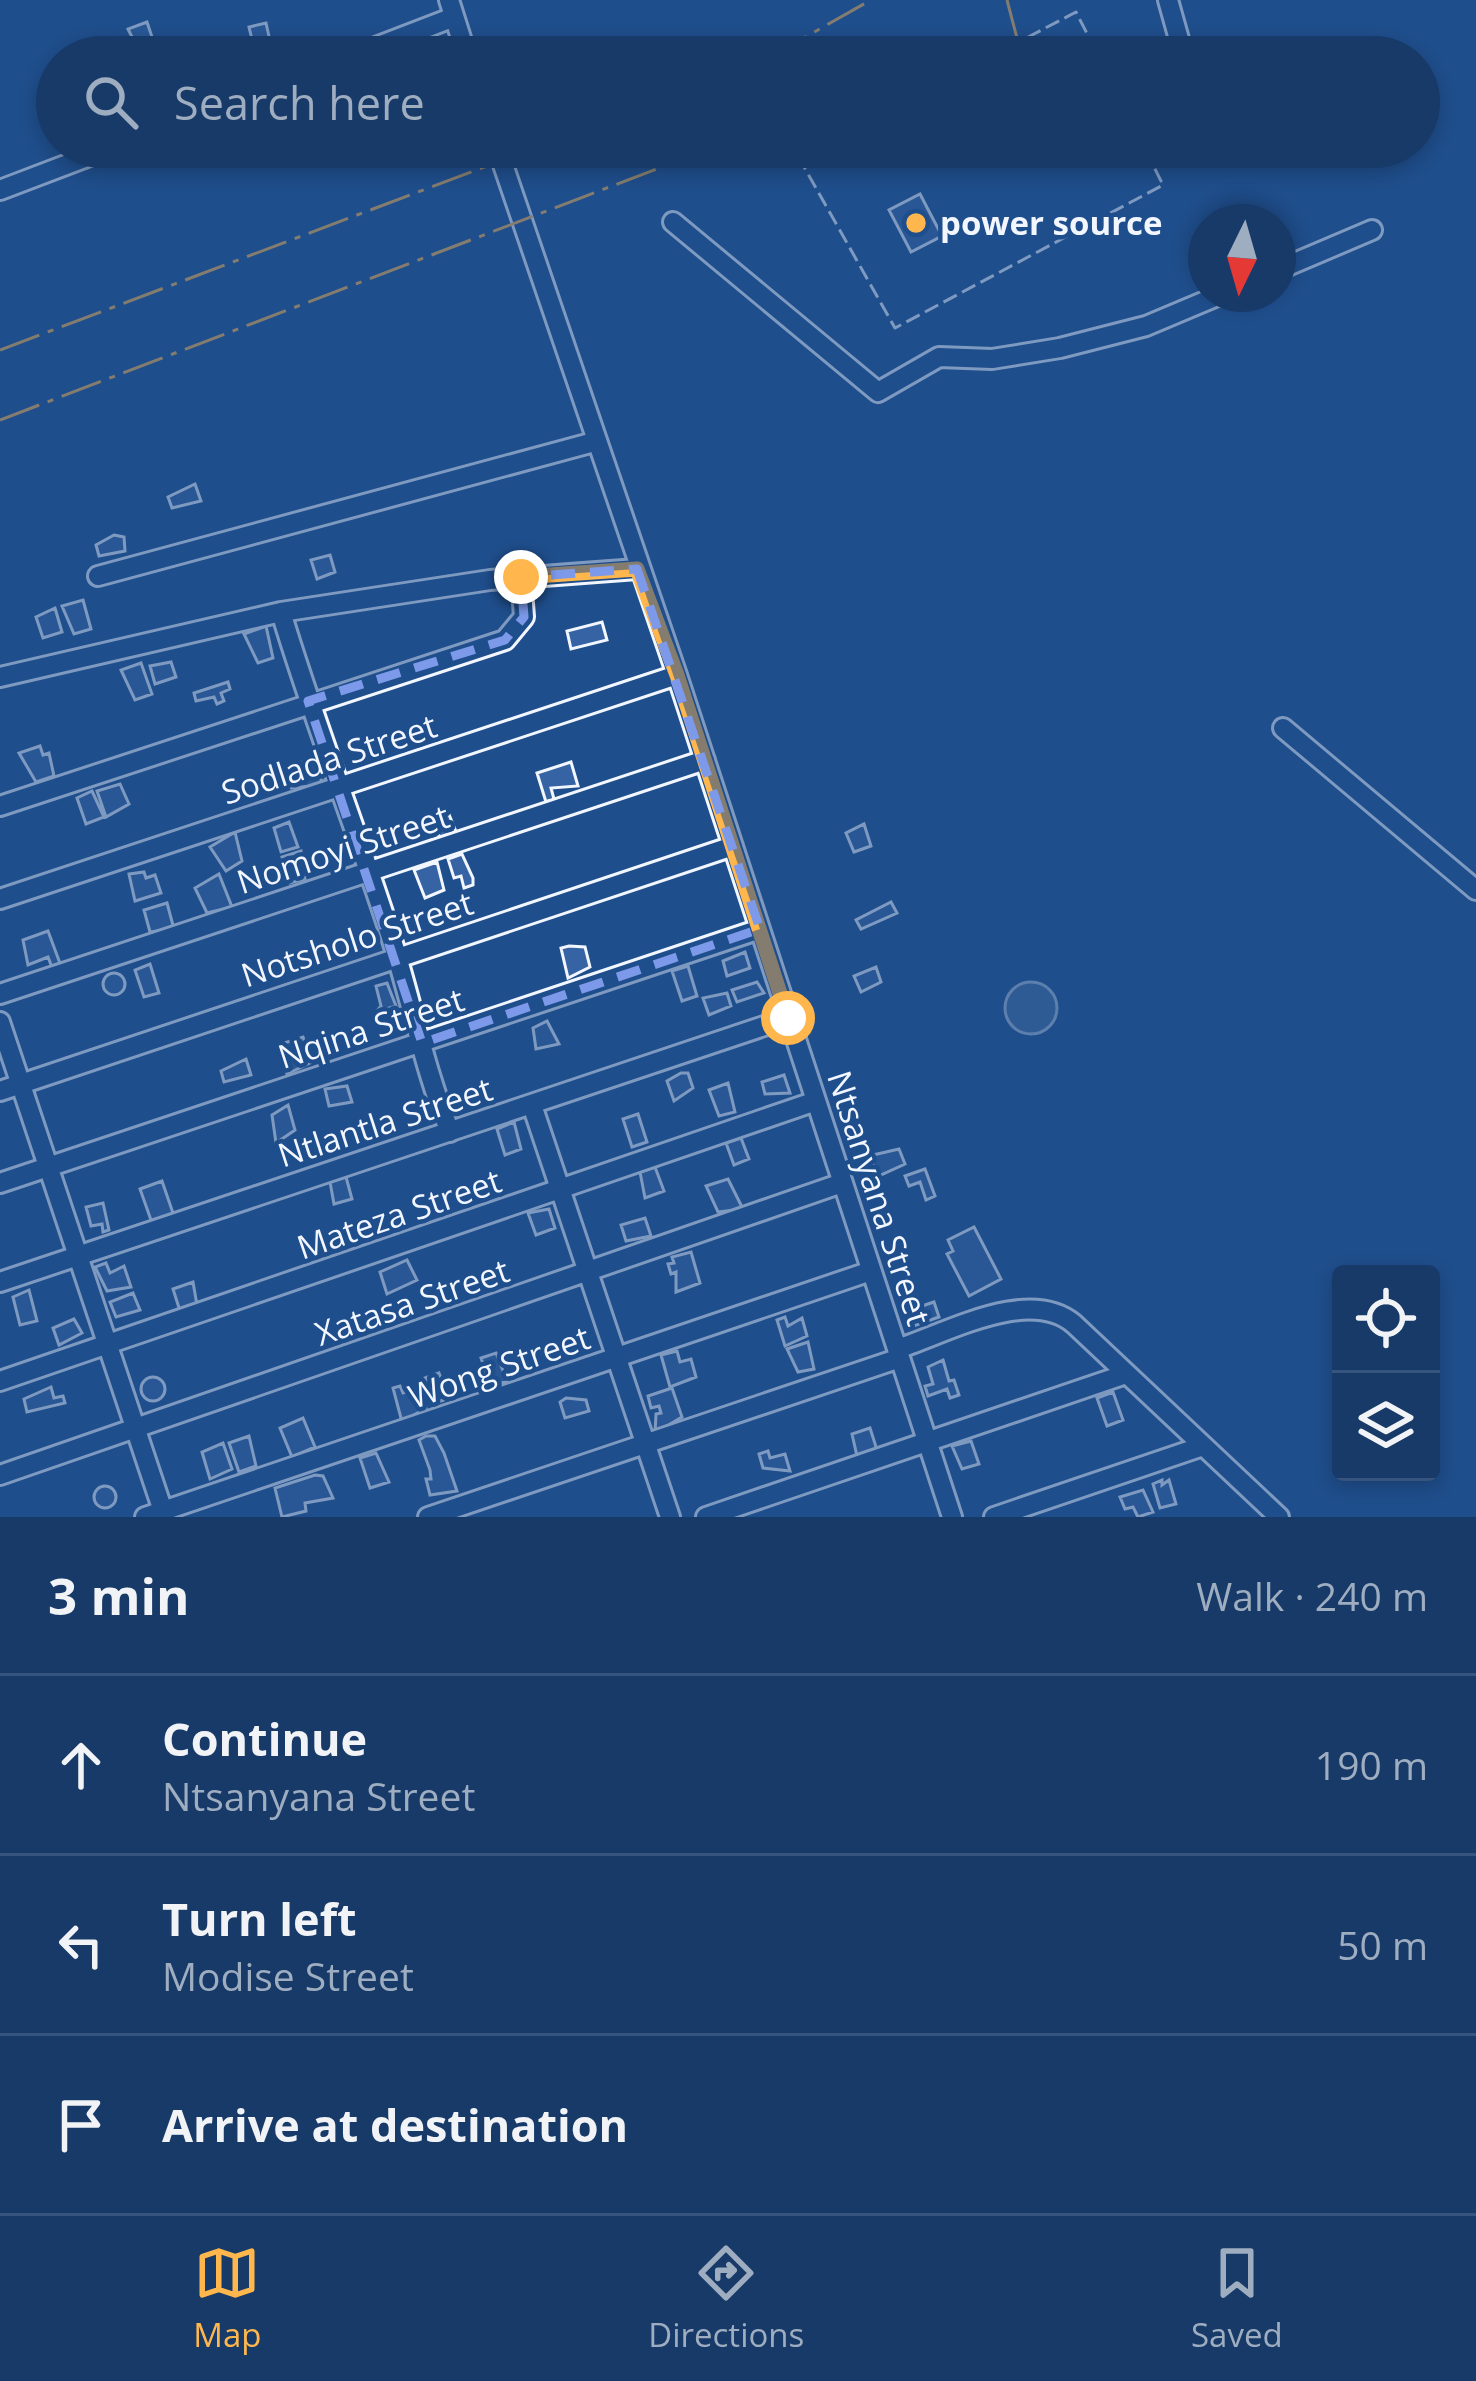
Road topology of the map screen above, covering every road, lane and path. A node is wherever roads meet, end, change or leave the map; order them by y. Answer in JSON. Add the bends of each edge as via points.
{"nodes":[{"id":1,"x":1168,"y":0,"type":"edge"},
{"id":2,"x":451,"y":9,"type":"edge"},
{"id":3,"x":394,"y":36,"type":"edge"},
{"id":4,"x":1178,"y":36,"type":"edge"},
{"id":5,"x":58,"y":168,"type":"edge"},
{"id":6,"x":504,"y":168,"type":"edge"},
{"id":7,"x":0,"y":190,"type":"edge"},
{"id":8,"x":673,"y":222,"type":"dead end"},
{"id":9,"x":1372,"y":230,"type":"dead end"},
{"id":10,"x":1296,"y":262,"type":"edge"},
{"id":11,"x":1188,"y":308,"type":"edge"},
{"id":12,"x":594,"y":442,"type":"junction"},
{"id":13,"x":637,"y":569,"type":"junction"},
{"id":14,"x":98,"y":576,"type":"dead end"},
{"id":15,"x":521,"y":577,"type":"junction"},
{"id":16,"x":281,"y":612,"type":"junction"},
{"id":17,"x":677,"y":675,"type":"junction"},
{"id":18,"x":0,"y":677,"type":"edge"},
{"id":19,"x":308,"y":701,"type":"junction"},
{"id":20,"x":1283,"y":728,"type":"dead end"},
{"id":21,"x":705,"y":760,"type":"junction"},
{"id":22,"x":339,"y":788,"type":"junction"},
{"id":23,"x":0,"y":806,"type":"edge"},
{"id":24,"x":733,"y":846,"type":"junction"},
{"id":25,"x":370,"y":872,"type":"junction"},
{"id":26,"x":1476,"y":890,"type":"edge"},
{"id":27,"x":0,"y":899,"type":"edge"},
{"id":28,"x":760,"y":929,"type":"junction"},
{"id":29,"x":397,"y":957,"type":"junction"},
{"id":30,"x":0,"y":994,"type":"edge"},
{"id":31,"x":788,"y":1018,"type":"junction"},
{"id":32,"x":0,"y":1022,"type":"edge"},
{"id":33,"x":422,"y":1043,"type":"junction"},
{"id":34,"x":20,"y":1083,"type":"junction"},
{"id":35,"x":0,"y":1091,"type":"edge"},
{"id":36,"x":816,"y":1101,"type":"junction"},
{"id":37,"x":532,"y":1105,"type":"junction"},
{"id":38,"x":450,"y":1132,"type":"junction"},
{"id":39,"x":47,"y":1167,"type":"junction"},
{"id":40,"x":0,"y":1183,"type":"edge"},
{"id":41,"x":842,"y":1184,"type":"junction"},
{"id":42,"x":562,"y":1190,"type":"junction"},
{"id":43,"x":78,"y":1255,"type":"junction"},
{"id":44,"x":871,"y":1271,"type":"junction"},
{"id":45,"x":591,"y":1272,"type":"junction"},
{"id":46,"x":0,"y":1282,"type":"edge"},
{"id":47,"x":108,"y":1346,"type":"junction"},
{"id":48,"x":899,"y":1353,"type":"junction"},
{"id":49,"x":619,"y":1358,"type":"junction"},
{"id":50,"x":1126,"y":1374,"type":"junction"},
{"id":51,"x":0,"y":1382,"type":"edge"},
{"id":52,"x":136,"y":1430,"type":"junction"},
{"id":53,"x":928,"y":1442,"type":"junction"},
{"id":54,"x":645,"y":1443,"type":"junction"},
{"id":55,"x":1203,"y":1446,"type":"junction"},
{"id":56,"x":0,"y":1475,"type":"edge"},
{"id":57,"x":158,"y":1515,"type":"edge"},
{"id":58,"x":428,"y":1517,"type":"edge"},
{"id":59,"x":670,"y":1517,"type":"edge"},
{"id":60,"x":706,"y":1517,"type":"edge"},
{"id":61,"x":952,"y":1517,"type":"edge"},
{"id":62,"x":994,"y":1517,"type":"edge"},
{"id":63,"x":1279,"y":1517,"type":"edge"}],
"edges":[{"from":1,"to":4,"type":"street"},
{"from":2,"to":3,"type":"street"},
{"from":5,"to":7,"type":"street"},
{"from":6,"to":12,"type":"street","name":"Ntsanyana Street"},
{"from":8,"to":11,"type":"street","via":[[878,392],[939,357],[1060,348]]},
{"from":9,"to":10,"type":"street"},
{"from":12,"to":13,"type":"street","name":"Ntsanyana Street"},
{"from":12,"to":14,"type":"street"},
{"from":13,"to":15,"type":"street"},
{"from":13,"to":17,"type":"street","name":"Ntsanyana Street"},
{"from":15,"to":16,"type":"street"},
{"from":15,"to":19,"type":"street","via":[[524,617],[505,640]]},
{"from":16,"to":18,"type":"street"},
{"from":16,"to":19,"type":"street"},
{"from":17,"to":21,"type":"street","name":"Ntsanyana Street"},
{"from":17,"to":22,"type":"street","name":"Sodlada Street"},
{"from":19,"to":22,"type":"street"},
{"from":19,"to":23,"type":"street"},
{"from":20,"to":26,"type":"street"},
{"from":21,"to":24,"type":"street","name":"Ntsanyana Street"},
{"from":21,"to":25,"type":"street","name":"Nomoyi Street"},
{"from":22,"to":25,"type":"street"},
{"from":22,"to":27,"type":"street","name":"Sodlada Street"},
{"from":24,"to":28,"type":"street","name":"Ntsanyana Street"},
{"from":24,"to":29,"type":"street","name":"Notsholo Street"},
{"from":25,"to":29,"type":"street"},
{"from":25,"to":30,"type":"street","name":"Nomoyi Street"},
{"from":28,"to":31,"type":"street","name":"Ntsanyana Street"},
{"from":28,"to":33,"type":"street","name":"Nqina Street"},
{"from":29,"to":33,"type":"street"},
{"from":29,"to":34,"type":"street","name":"Notsholo Street"},
{"from":31,"to":36,"type":"street","name":"Ntsanyana Street"},
{"from":31,"to":37,"type":"street","name":"Ntlantla Street"},
{"from":32,"to":34,"type":"street"},
{"from":33,"to":38,"type":"street","via":[[422,1065]]},
{"from":33,"to":39,"type":"street","name":"Nqina Street"},
{"from":34,"to":35,"type":"street","name":"Notsholo Street"},
{"from":34,"to":39,"type":"street"},
{"from":36,"to":41,"type":"street","name":"Ntsanyana Street"},
{"from":36,"to":42,"type":"street","name":"Mateza Street"},
{"from":37,"to":38,"type":"street","name":"Ntlantla Street"},
{"from":37,"to":42,"type":"street"},
{"from":38,"to":43,"type":"street","name":"Ntlantla Street"},
{"from":39,"to":40,"type":"street","name":"Nqina Street"},
{"from":39,"to":43,"type":"street"},
{"from":41,"to":44,"type":"street","name":"Ntsanyana Street"},
{"from":41,"to":45,"type":"street","name":"Xatasa Street"},
{"from":42,"to":45,"type":"street"},
{"from":42,"to":47,"type":"street","name":"Mateza Street"},
{"from":43,"to":46,"type":"street","name":"Ntlantla Street"},
{"from":43,"to":47,"type":"street"},
{"from":44,"to":48,"type":"street","name":"Ntsanyana Street"},
{"from":44,"to":49,"type":"street","name":"Wong Street"},
{"from":45,"to":49,"type":"street"},
{"from":45,"to":52,"type":"street","name":"Xatasa Street"},
{"from":47,"to":51,"type":"street","name":"Mateza Street"},
{"from":47,"to":52,"type":"street"},
{"from":48,"to":50,"type":"street","via":[[1022,1309],[1049,1307]]},
{"from":48,"to":53,"type":"street","name":"Ntsanyana Street"},
{"from":48,"to":54,"type":"street"},
{"from":49,"to":54,"type":"street"},
{"from":49,"to":57,"type":"street","name":"Wong Street"},
{"from":50,"to":53,"type":"street"},
{"from":50,"to":55,"type":"street"},
{"from":52,"to":56,"type":"street","name":"Xatasa Street"},
{"from":52,"to":57,"type":"street"},
{"from":53,"to":60,"type":"street"},
{"from":53,"to":61,"type":"street","name":"Ntsanyana Street"},
{"from":54,"to":58,"type":"street"},
{"from":54,"to":59,"type":"street"},
{"from":55,"to":62,"type":"street"},
{"from":55,"to":63,"type":"street"}]}
